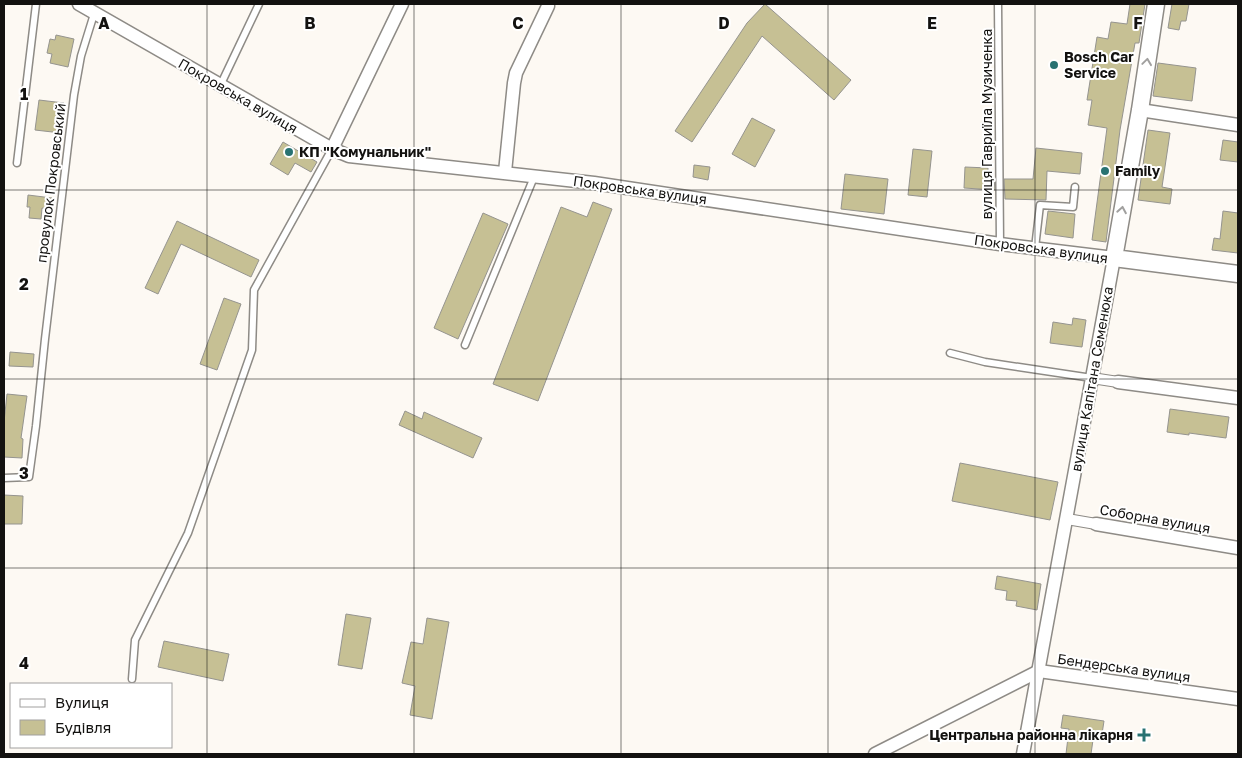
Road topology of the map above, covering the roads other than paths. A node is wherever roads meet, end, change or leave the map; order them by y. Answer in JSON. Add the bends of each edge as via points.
{"nodes":[{"id":1,"x":36,"y":4,"type":"edge"},
{"id":2,"x":79,"y":4,"type":"edge"},
{"id":3,"x":259,"y":4,"type":"edge"},
{"id":4,"x":402,"y":4,"type":"edge"},
{"id":5,"x":998,"y":4,"type":"edge"},
{"id":6,"x":1156,"y":4,"type":"edge"},
{"id":7,"x":548,"y":6,"type":"dead end"},
{"id":8,"x":94,"y":14,"type":"junction"},
{"id":9,"x":220,"y":86,"type":"junction"},
{"id":10,"x":1140,"y":110,"type":"junction"},
{"id":11,"x":1238,"y":125,"type":"edge"},
{"id":12,"x":332,"y":149,"type":"junction"},
{"id":13,"x":17,"y":163,"type":"dead end"},
{"id":14,"x":505,"y":172,"type":"junction"},
{"id":15,"x":535,"y":175,"type":"junction"},
{"id":16,"x":1075,"y":186,"type":"dead end"},
{"id":17,"x":1000,"y":244,"type":"junction"},
{"id":18,"x":1035,"y":248,"type":"junction"},
{"id":19,"x":1114,"y":258,"type":"junction"},
{"id":20,"x":1238,"y":274,"type":"edge"},
{"id":21,"x":465,"y":346,"type":"dead end"},
{"id":22,"x":950,"y":353,"type":"dead end"},
{"id":23,"x":1092,"y":378,"type":"junction"},
{"id":24,"x":1118,"y":382,"type":"joint"},
{"id":25,"x":1238,"y":398,"type":"edge"},
{"id":26,"x":4,"y":478,"type":"edge"},
{"id":27,"x":1067,"y":519,"type":"junction"},
{"id":28,"x":1096,"y":524,"type":"joint"},
{"id":29,"x":1238,"y":548,"type":"edge"},
{"id":30,"x":1040,"y":671,"type":"junction"},
{"id":31,"x":132,"y":679,"type":"dead end"},
{"id":32,"x":1238,"y":699,"type":"edge"},
{"id":33,"x":875,"y":754,"type":"edge"},
{"id":34,"x":1023,"y":754,"type":"edge"}],
"edges":[{"from":1,"to":13,"type":"lane"},
{"from":2,"to":8,"type":"street","name":"Покровська вулиця"},
{"from":3,"to":9,"type":"lane"},
{"from":4,"to":12,"type":"street"},
{"from":5,"to":17,"type":"lane","name":"вулиця Гавриїла Музиченка"},
{"from":10,"to":6,"type":"street","name":"вулиця Капітана Семенюка","one_way":true},
{"from":7,"to":14,"type":"street","via":[[515,78]]},
{"from":8,"to":9,"type":"street","name":"Покровська вулиця"},
{"from":8,"to":26,"type":"lane","name":"провулок Покровський","via":[[81,56],[74,95],[29,477]]},
{"from":9,"to":12,"type":"street","name":"Покровська вулиця"},
{"from":10,"to":11,"type":"street"},
{"from":19,"to":10,"type":"street","name":"вулиця Капітана Семенюка","one_way":true},
{"from":12,"to":14,"type":"street","name":"Покровська вулиця","via":[[369,159]]},
{"from":12,"to":31,"type":"lane","via":[[254,290],[252,350],[188,533],[135,640]]},
{"from":14,"to":15,"type":"street","name":"Покровська вулиця"},
{"from":15,"to":17,"type":"street","name":"Покровська вулиця"},
{"from":15,"to":21,"type":"lane"},
{"from":16,"to":18,"type":"lane","via":[[1073,208],[1040,205]]},
{"from":17,"to":18,"type":"street","name":"Покровська вулиця"},
{"from":18,"to":19,"type":"street","name":"Покровська вулиця"},
{"from":19,"to":20,"type":"street","name":"Покровська вулиця"},
{"from":19,"to":23,"type":"street","name":"вулиця Капітана Семенюка"},
{"from":22,"to":23,"type":"lane","via":[[985,362]]},
{"from":23,"to":24,"type":"street"},
{"from":23,"to":27,"type":"street","name":"вулиця Капітана Семенюка"},
{"from":24,"to":25,"type":"street"},
{"from":27,"to":28,"type":"street","name":"Соборна вулиця"},
{"from":27,"to":30,"type":"street","name":"вулиця Капітана Семенюка"},
{"from":28,"to":29,"type":"street","name":"Соборна вулиця"},
{"from":30,"to":32,"type":"street","name":"Бендерська вулиця"},
{"from":30,"to":33,"type":"street","name":"Бендерська вулиця"},
{"from":30,"to":34,"type":"street","name":"вулиця Капітана Семенюка"}]}
